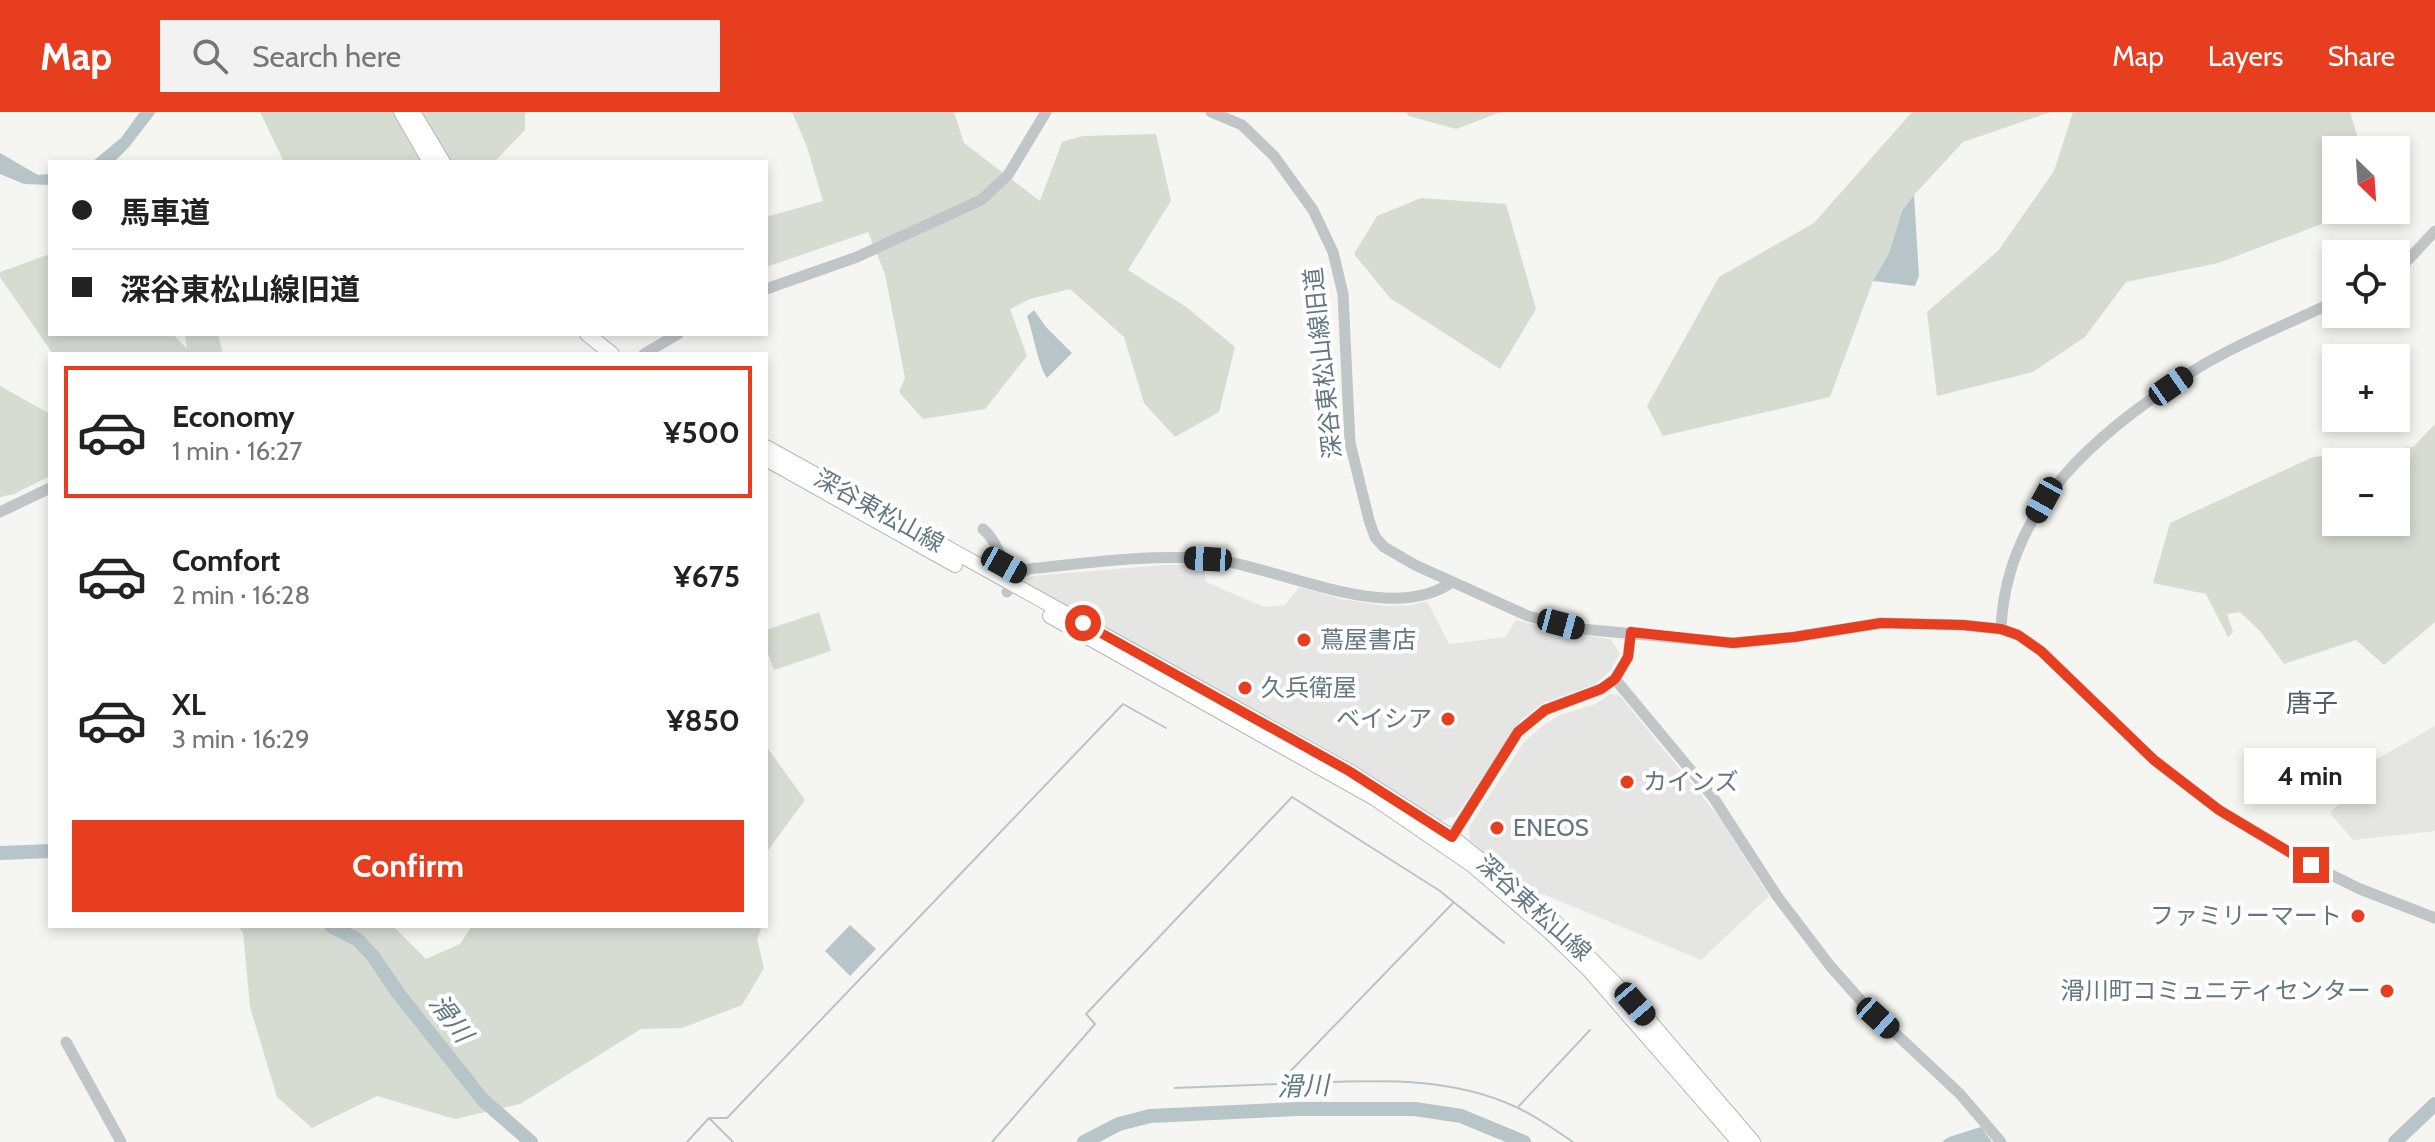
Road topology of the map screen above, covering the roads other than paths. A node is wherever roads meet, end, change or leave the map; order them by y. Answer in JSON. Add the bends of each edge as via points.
{"nodes":[{"id":1,"x":401,"y":112,"type":"edge"},
{"id":2,"x":413,"y":112,"type":"edge"},
{"id":3,"x":1046,"y":112,"type":"edge"},
{"id":4,"x":1211,"y":112,"type":"edge"},
{"id":5,"x":429,"y":160,"type":"edge"},
{"id":6,"x":442,"y":160,"type":"edge"},
{"id":7,"x":2435,"y":231,"type":"edge"},
{"id":8,"x":2410,"y":258,"type":"edge"},
{"id":9,"x":768,"y":288,"type":"edge"},
{"id":10,"x":2322,"y":308,"type":"edge"},
{"id":11,"x":576,"y":336,"type":"edge"},
{"id":12,"x":590,"y":336,"type":"edge"},
{"id":13,"x":675,"y":336,"type":"edge"},
{"id":14,"x":596,"y":352,"type":"edge"},
{"id":15,"x":610,"y":352,"type":"edge"},
{"id":16,"x":647,"y":352,"type":"edge"},
{"id":17,"x":768,"y":448,"type":"edge"},
{"id":18,"x":768,"y":460,"type":"edge"},
{"id":19,"x":48,"y":489,"type":"edge"},
{"id":20,"x":0,"y":512,"type":"edge"},
{"id":21,"x":983,"y":529,"type":"dead end"},
{"id":22,"x":1452,"y":582,"type":"junction"},
{"id":23,"x":1013,"y":583,"type":"junction"},
{"id":24,"x":2001,"y":629,"type":"junction"},
{"id":25,"x":1631,"y":632,"type":"junction"},
{"id":26,"x":1615,"y":679,"type":"junction"},
{"id":27,"x":1449,"y":842,"type":"junction"},
{"id":28,"x":2435,"y":918,"type":"edge"},
{"id":29,"x":66,"y":1042,"type":"dead end"},
{"id":30,"x":121,"y":1142,"type":"edge"},
{"id":31,"x":1739,"y":1142,"type":"edge"},
{"id":32,"x":1753,"y":1142,"type":"edge"},
{"id":33,"x":2001,"y":1142,"type":"edge"}],
"edges":[{"from":1,"to":5,"type":"main road"},
{"from":2,"to":6,"type":"main road"},
{"from":3,"to":9,"type":"street","via":[[1008,175],[981,200],[857,257]]},
{"from":4,"to":22,"type":"street","name":"深谷東松山線旧道","via":[[1242,125],[1274,156],[1313,210],[1333,252],[1343,294],[1350,443],[1375,537],[1384,547]]},
{"from":7,"to":8,"type":"street"},
{"from":10,"to":24,"type":"street","via":[[2195,370],[2061,476],[2017,550],[2003,590]]},
{"from":11,"to":14,"type":"main road"},
{"from":12,"to":15,"type":"main road"},
{"from":13,"to":16,"type":"street"},
{"from":17,"to":23,"type":"main road","name":"深谷東松山線"},
{"from":18,"to":23,"type":"main road","name":"深谷東松山線"},
{"from":19,"to":20,"type":"street"},
{"from":21,"to":23,"type":"street","via":[[993,538]]},
{"from":22,"to":23,"type":"street","via":[[1425,594],[1379,599],[1236,563],[1171,557],[1029,569]]},
{"from":22,"to":25,"type":"street","name":"深谷東松山線旧道","via":[[1528,616],[1581,629]]},
{"from":23,"to":27,"type":"main road","name":"深谷東松山線","via":[[1349,771]]},
{"from":24,"to":25,"type":"street","name":"深谷東松山線旧道","via":[[1881,623],[1733,643]]},
{"from":24,"to":28,"type":"street","name":"深谷東松山線旧道","via":[[2041,651],[2154,760],[2219,810],[2311,865]]},
{"from":25,"to":26,"type":"street","via":[[1628,657]]},
{"from":26,"to":27,"type":"street","via":[[1527,723]]},
{"from":26,"to":33,"type":"street","via":[[1713,797],[1824,959]]},
{"from":27,"to":31,"type":"main road","name":"深谷東松山線","via":[[1589,970]]},
{"from":27,"to":32,"type":"main road","name":"深谷東松山線","via":[[1533,901],[1568,934]]},
{"from":29,"to":30,"type":"street"}]}
